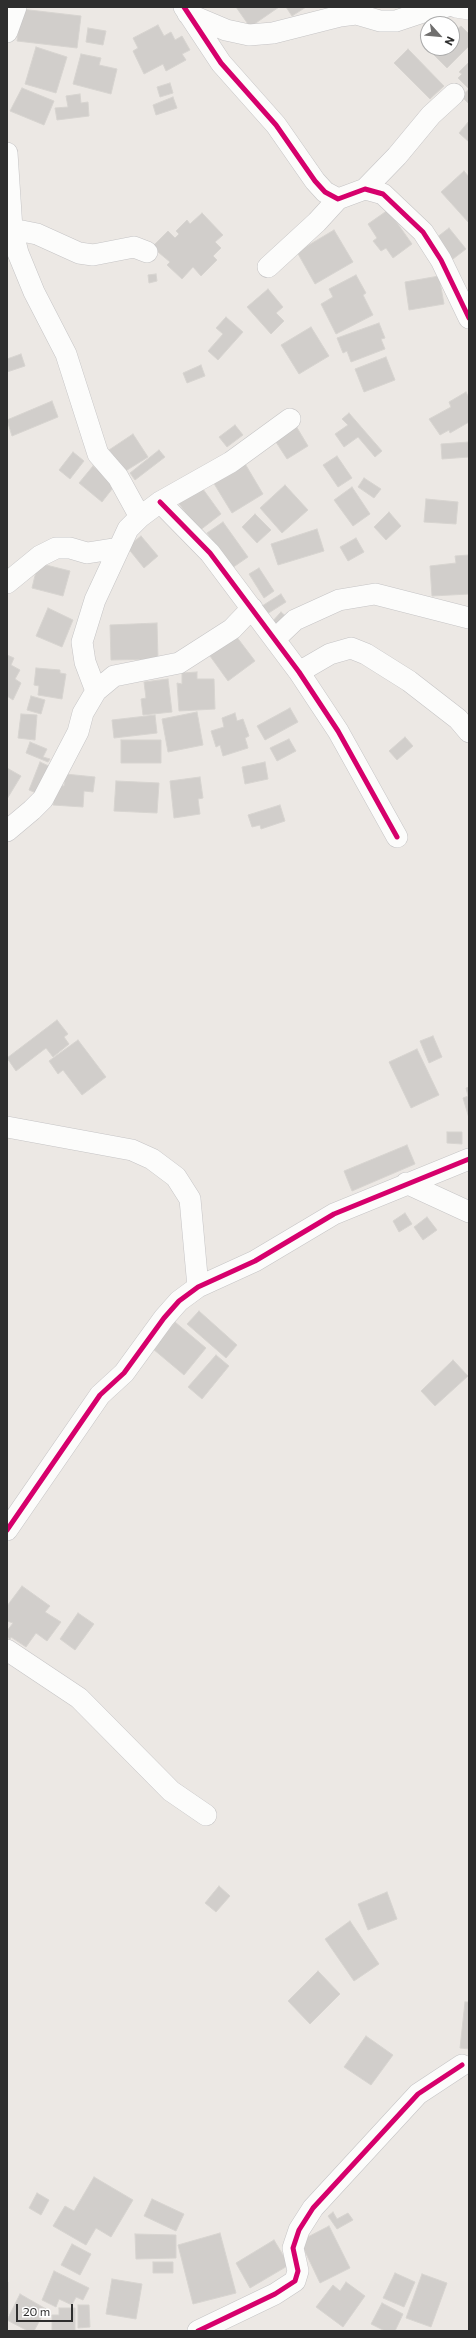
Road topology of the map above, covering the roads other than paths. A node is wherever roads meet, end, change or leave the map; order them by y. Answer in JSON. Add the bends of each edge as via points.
{"nodes":[{"id":1,"x":16,"y":7,"type":"edge"},
{"id":2,"x":445,"y":7,"type":"edge"},
{"id":3,"x":456,"y":7,"type":"edge"},
{"id":4,"x":469,"y":9,"type":"edge"},
{"id":5,"x":186,"y":11,"type":"edge"},
{"id":6,"x":346,"y":11,"type":"edge"},
{"id":7,"x":7,"y":32,"type":"edge"},
{"id":8,"x":454,"y":94,"type":"dead end"},
{"id":9,"x":7,"y":153,"type":"edge"},
{"id":10,"x":365,"y":189,"type":"junction"},
{"id":11,"x":338,"y":198,"type":"junction"},
{"id":12,"x":12,"y":229,"type":"junction"},
{"id":13,"x":147,"y":252,"type":"dead end"},
{"id":14,"x":268,"y":267,"type":"dead end"},
{"id":15,"x":469,"y":318,"type":"edge"},
{"id":16,"x":290,"y":419,"type":"dead end"},
{"id":17,"x":160,"y":502,"type":"junction"},
{"id":18,"x":140,"y":517,"type":"junction"},
{"id":19,"x":119,"y":548,"type":"junction"},
{"id":20,"x":7,"y":583,"type":"edge"},
{"id":21,"x":252,"y":608,"type":"junction"},
{"id":22,"x":469,"y":618,"type":"edge"},
{"id":23,"x":274,"y":640,"type":"junction"},
{"id":24,"x":299,"y":672,"type":"junction"},
{"id":25,"x":96,"y":691,"type":"junction"},
{"id":26,"x":469,"y":732,"type":"edge"},
{"id":27,"x":7,"y":831,"type":"edge"},
{"id":28,"x":397,"y":837,"type":"dead end"},
{"id":29,"x":7,"y":1127,"type":"edge"},
{"id":30,"x":469,"y":1159,"type":"edge"},
{"id":31,"x":406,"y":1183,"type":"junction"},
{"id":32,"x":469,"y":1212,"type":"edge"},
{"id":33,"x":198,"y":1287,"type":"junction"},
{"id":34,"x":7,"y":1530,"type":"edge"},
{"id":35,"x":7,"y":1650,"type":"edge"},
{"id":36,"x":206,"y":1815,"type":"dead end"},
{"id":37,"x":462,"y":2064,"type":"dead end"},
{"id":38,"x":198,"y":2331,"type":"edge"}],
"edges":[{"from":1,"to":7,"type":"street"},
{"from":2,"to":6,"type":"street","via":[[396,21],[380,21]]},
{"from":3,"to":4,"type":"street"},
{"from":5,"to":6,"type":"street","via":[[226,30],[250,35],[273,33]]},
{"from":5,"to":11,"type":"street","via":[[221,63],[276,125],[315,181],[325,192]]},
{"from":8,"to":10,"type":"street","via":[[431,114]]},
{"from":9,"to":12,"type":"street"},
{"from":10,"to":11,"type":"street"},
{"from":10,"to":15,"type":"street","via":[[383,194],[423,232],[441,260]]},
{"from":11,"to":14,"type":"street","via":[[317,222]]},
{"from":12,"to":13,"type":"street","via":[[37,234],[79,253],[93,255],[134,247]]},
{"from":12,"to":18,"type":"street","via":[[18,253],[34,292],[66,354],[98,454],[118,477]]},
{"from":16,"to":17,"type":"street","via":[[231,462]]},
{"from":17,"to":18,"type":"street"},
{"from":17,"to":21,"type":"street","via":[[210,553]]},
{"from":18,"to":19,"type":"street","via":[[128,529]]},
{"from":19,"to":20,"type":"street","via":[[87,553],[70,548],[56,548],[40,556]]},
{"from":19,"to":25,"type":"street","via":[[95,600],[82,642]]},
{"from":21,"to":23,"type":"street"},
{"from":21,"to":25,"type":"street","via":[[232,629],[179,663],[114,676]]},
{"from":22,"to":23,"type":"street","via":[[375,594],[339,600],[295,620]]},
{"from":23,"to":24,"type":"street"},
{"from":24,"to":26,"type":"street","via":[[330,654],[351,648],[366,654],[410,681],[458,719]]},
{"from":24,"to":28,"type":"street","via":[[338,731]]},
{"from":25,"to":27,"type":"street","via":[[83,713],[78,732],[42,799]]},
{"from":29,"to":33,"type":"street","via":[[132,1150],[152,1159],[176,1177],[190,1199]]},
{"from":30,"to":31,"type":"street"},
{"from":31,"to":32,"type":"street"},
{"from":31,"to":33,"type":"street","via":[[334,1214],[255,1261]]},
{"from":33,"to":34,"type":"street","via":[[179,1301],[124,1373],[100,1395]]},
{"from":35,"to":36,"type":"street","via":[[80,1698],[171,1791]]},
{"from":37,"to":38,"type":"street","via":[[418,2094],[313,2208],[299,2230],[293,2248],[298,2271],[295,2282]]}]}
